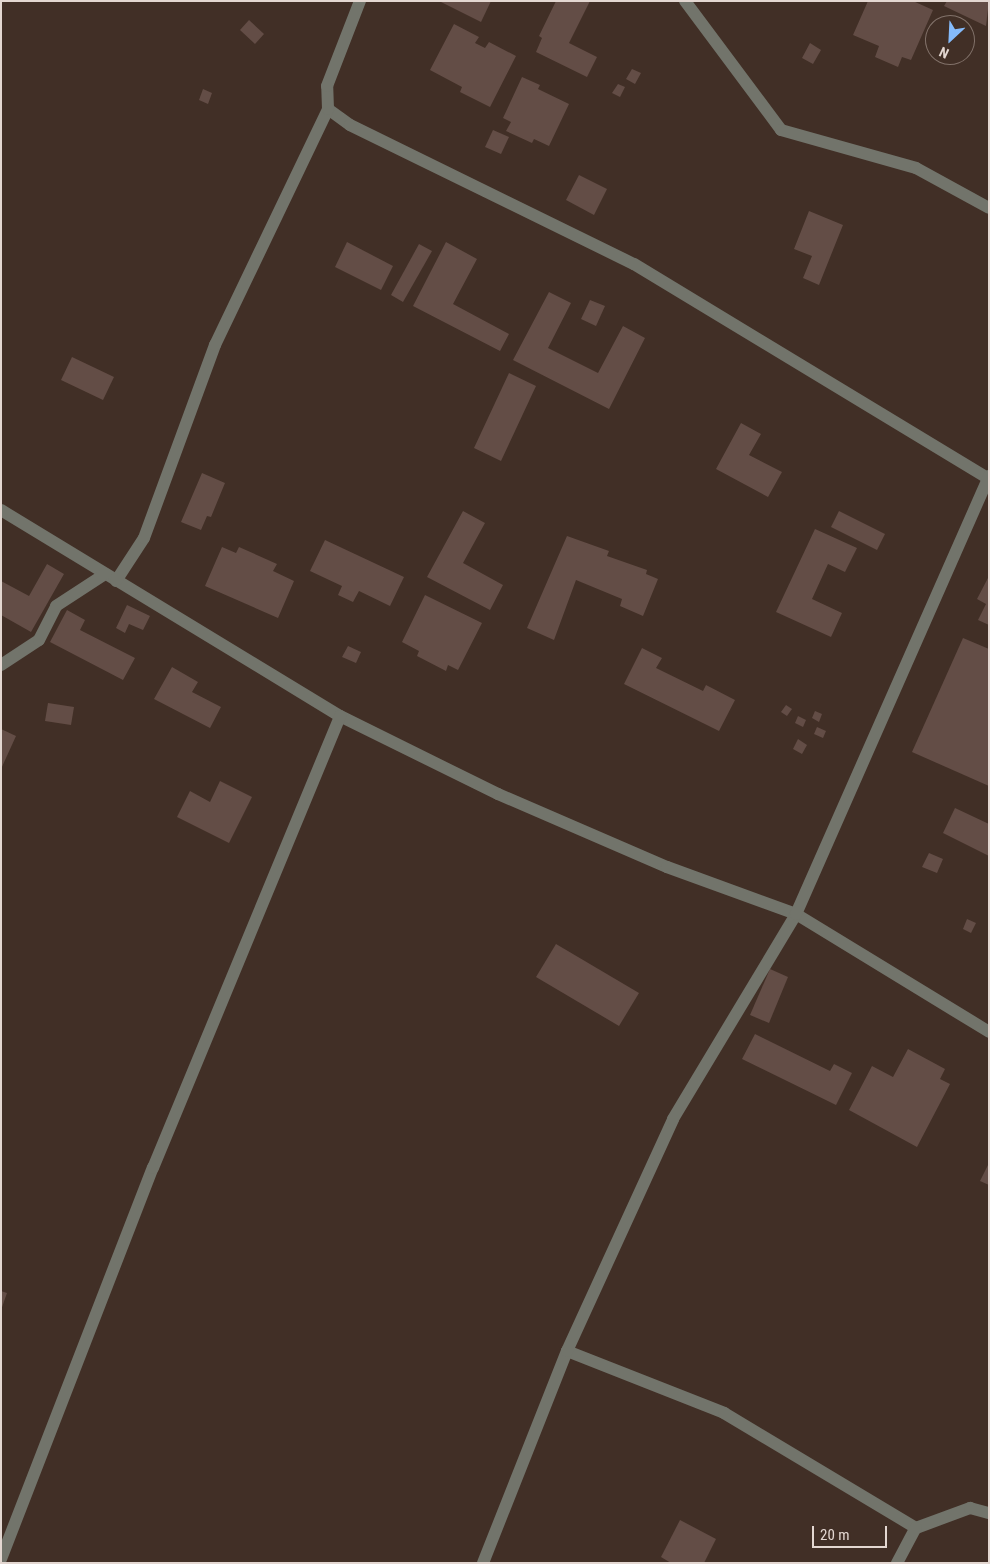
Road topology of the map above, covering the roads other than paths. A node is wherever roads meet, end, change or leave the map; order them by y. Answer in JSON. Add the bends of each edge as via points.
{"nodes":[{"id":1,"x":360,"y":1,"type":"edge"},
{"id":2,"x":685,"y":1,"type":"edge"},
{"id":3,"x":328,"y":109,"type":"junction"},
{"id":4,"x":989,"y":208,"type":"edge"},
{"id":5,"x":988,"y":477,"type":"edge"},
{"id":6,"x":1,"y":510,"type":"edge"},
{"id":7,"x":110,"y":578,"type":"junction"},
{"id":8,"x":1,"y":664,"type":"edge"},
{"id":9,"x":340,"y":716,"type":"junction"},
{"id":10,"x":796,"y":914,"type":"junction"},
{"id":11,"x":989,"y":1032,"type":"edge"},
{"id":12,"x":567,"y":1351,"type":"junction"},
{"id":13,"x":989,"y":1512,"type":"edge"},
{"id":14,"x":916,"y":1528,"type":"junction"},
{"id":15,"x":1,"y":1559,"type":"edge"},
{"id":16,"x":483,"y":1563,"type":"edge"},
{"id":17,"x":897,"y":1563,"type":"edge"}],
"edges":[{"from":1,"to":3,"type":"street","via":[[327,86]]},
{"from":2,"to":4,"type":"street","via":[[781,130],[916,168]]},
{"from":3,"to":5,"type":"street","via":[[350,125],[634,264]]},
{"from":3,"to":7,"type":"street","via":[[215,345],[144,538]]},
{"from":5,"to":10,"type":"street"},
{"from":6,"to":7,"type":"street"},
{"from":7,"to":8,"type":"street","via":[[56,606],[39,640]]},
{"from":7,"to":9,"type":"street"},
{"from":9,"to":10,"type":"street","via":[[498,794],[666,867]]},
{"from":9,"to":15,"type":"street","via":[[153,1168]]},
{"from":10,"to":11,"type":"street"},
{"from":10,"to":12,"type":"street","via":[[672,1119]]},
{"from":12,"to":14,"type":"street","via":[[724,1414]]},
{"from":12,"to":16,"type":"street"},
{"from":13,"to":14,"type":"street","via":[[970,1508]]},
{"from":14,"to":17,"type":"street"}]}
